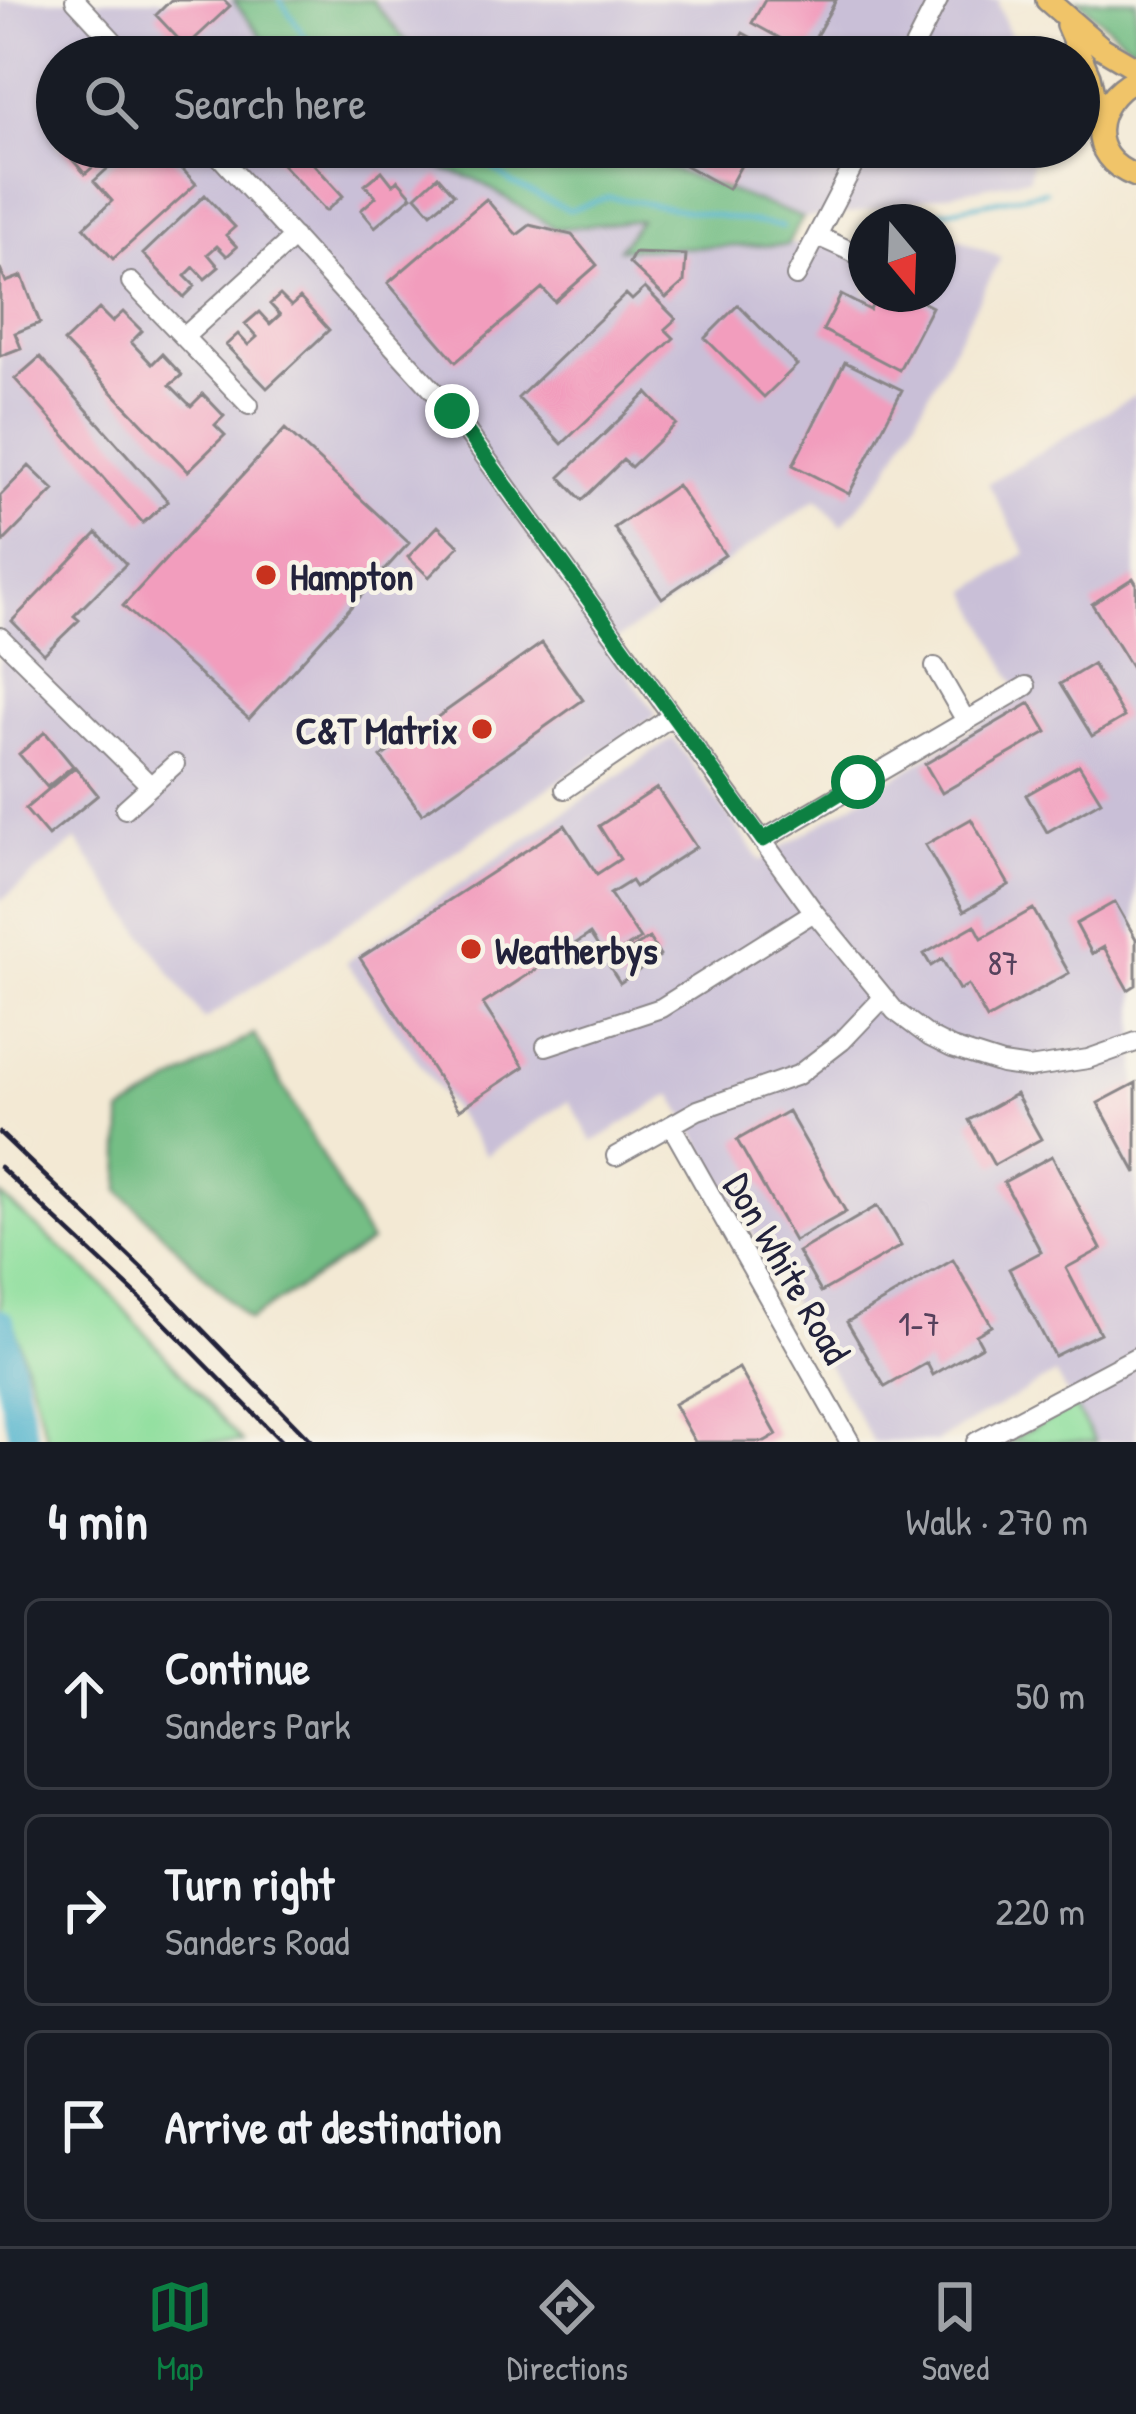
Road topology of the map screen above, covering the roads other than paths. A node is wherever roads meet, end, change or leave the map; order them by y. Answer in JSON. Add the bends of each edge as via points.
{"nodes":[{"id":1,"x":75,"y":0,"type":"edge"},
{"id":2,"x":938,"y":0,"type":"edge"},
{"id":3,"x":1047,"y":0,"type":"edge"},
{"id":4,"x":1064,"y":19,"type":"junction"},
{"id":5,"x":108,"y":36,"type":"edge"},
{"id":6,"x":920,"y":36,"type":"edge"},
{"id":7,"x":1071,"y":36,"type":"edge"},
{"id":8,"x":1086,"y":36,"type":"edge"},
{"id":9,"x":1100,"y":46,"type":"edge"},
{"id":10,"x":1136,"y":68,"type":"edge"},
{"id":11,"x":1136,"y":79,"type":"edge"},
{"id":12,"x":1100,"y":120,"type":"edge"},
{"id":13,"x":1100,"y":132,"type":"edge"},
{"id":14,"x":230,"y":168,"type":"edge"},
{"id":15,"x":852,"y":168,"type":"edge"},
{"id":16,"x":1136,"y":176,"type":"edge"},
{"id":17,"x":817,"y":236,"type":"junction"},
{"id":18,"x":294,"y":237,"type":"junction"},
{"id":19,"x":848,"y":250,"type":"edge"},
{"id":20,"x":796,"y":276,"type":"dead end"},
{"id":21,"x":131,"y":281,"type":"dead end"},
{"id":22,"x":184,"y":337,"type":"junction"},
{"id":23,"x":249,"y":405,"type":"dead end"},
{"id":24,"x":0,"y":637,"type":"edge"},
{"id":25,"x":935,"y":667,"type":"dead end"},
{"id":26,"x":1026,"y":686,"type":"dead end"},
{"id":27,"x":672,"y":716,"type":"junction"},
{"id":28,"x":966,"y":721,"type":"junction"},
{"id":29,"x":175,"y":764,"type":"dead end"},
{"id":30,"x":151,"y":786,"type":"junction"},
{"id":31,"x":565,"y":789,"type":"dead end"},
{"id":32,"x":124,"y":809,"type":"dead end"},
{"id":33,"x":763,"y":840,"type":"junction"},
{"id":34,"x":814,"y":912,"type":"junction"},
{"id":35,"x":883,"y":998,"type":"junction"},
{"id":36,"x":1136,"y":1042,"type":"edge"},
{"id":37,"x":546,"y":1046,"type":"dead end"},
{"id":38,"x":671,"y":1125,"type":"junction"},
{"id":39,"x":616,"y":1156,"type":"dead end"},
{"id":40,"x":1136,"y":1357,"type":"edge"},
{"id":41,"x":850,"y":1442,"type":"edge"},
{"id":42,"x":976,"y":1442,"type":"edge"}],
"edges":[{"from":1,"to":5,"type":"street"},
{"from":2,"to":6,"type":"street"},
{"from":3,"to":4,"type":"main road"},
{"from":4,"to":7,"type":"main road"},
{"from":4,"to":8,"type":"main road"},
{"from":9,"to":10,"type":"main road"},
{"from":11,"to":12,"type":"main road","via":[[1119,87]]},
{"from":13,"to":16,"type":"main road","via":[[1110,159]]},
{"from":14,"to":18,"type":"street"},
{"from":15,"to":17,"type":"street"},
{"from":17,"to":19,"type":"street"},
{"from":17,"to":20,"type":"street"},
{"from":18,"to":22,"type":"street"},
{"from":18,"to":27,"type":"street","via":[[452,411]]},
{"from":21,"to":22,"type":"street"},
{"from":22,"to":23,"type":"street"},
{"from":24,"to":30,"type":"street"},
{"from":25,"to":28,"type":"street"},
{"from":26,"to":28,"type":"street"},
{"from":27,"to":31,"type":"street"},
{"from":27,"to":33,"type":"street"},
{"from":28,"to":33,"type":"street"},
{"from":29,"to":30,"type":"street"},
{"from":30,"to":32,"type":"street"},
{"from":33,"to":34,"type":"street"},
{"from":34,"to":35,"type":"street"},
{"from":34,"to":37,"type":"street","via":[[661,1008]]},
{"from":35,"to":36,"type":"street","via":[[930,1037],[1002,1064],[1057,1065]]},
{"from":35,"to":38,"type":"street","via":[[798,1076]]},
{"from":38,"to":39,"type":"street"},
{"from":38,"to":41,"type":"street","name":"Don White Road"},
{"from":40,"to":42,"type":"street"}]}
